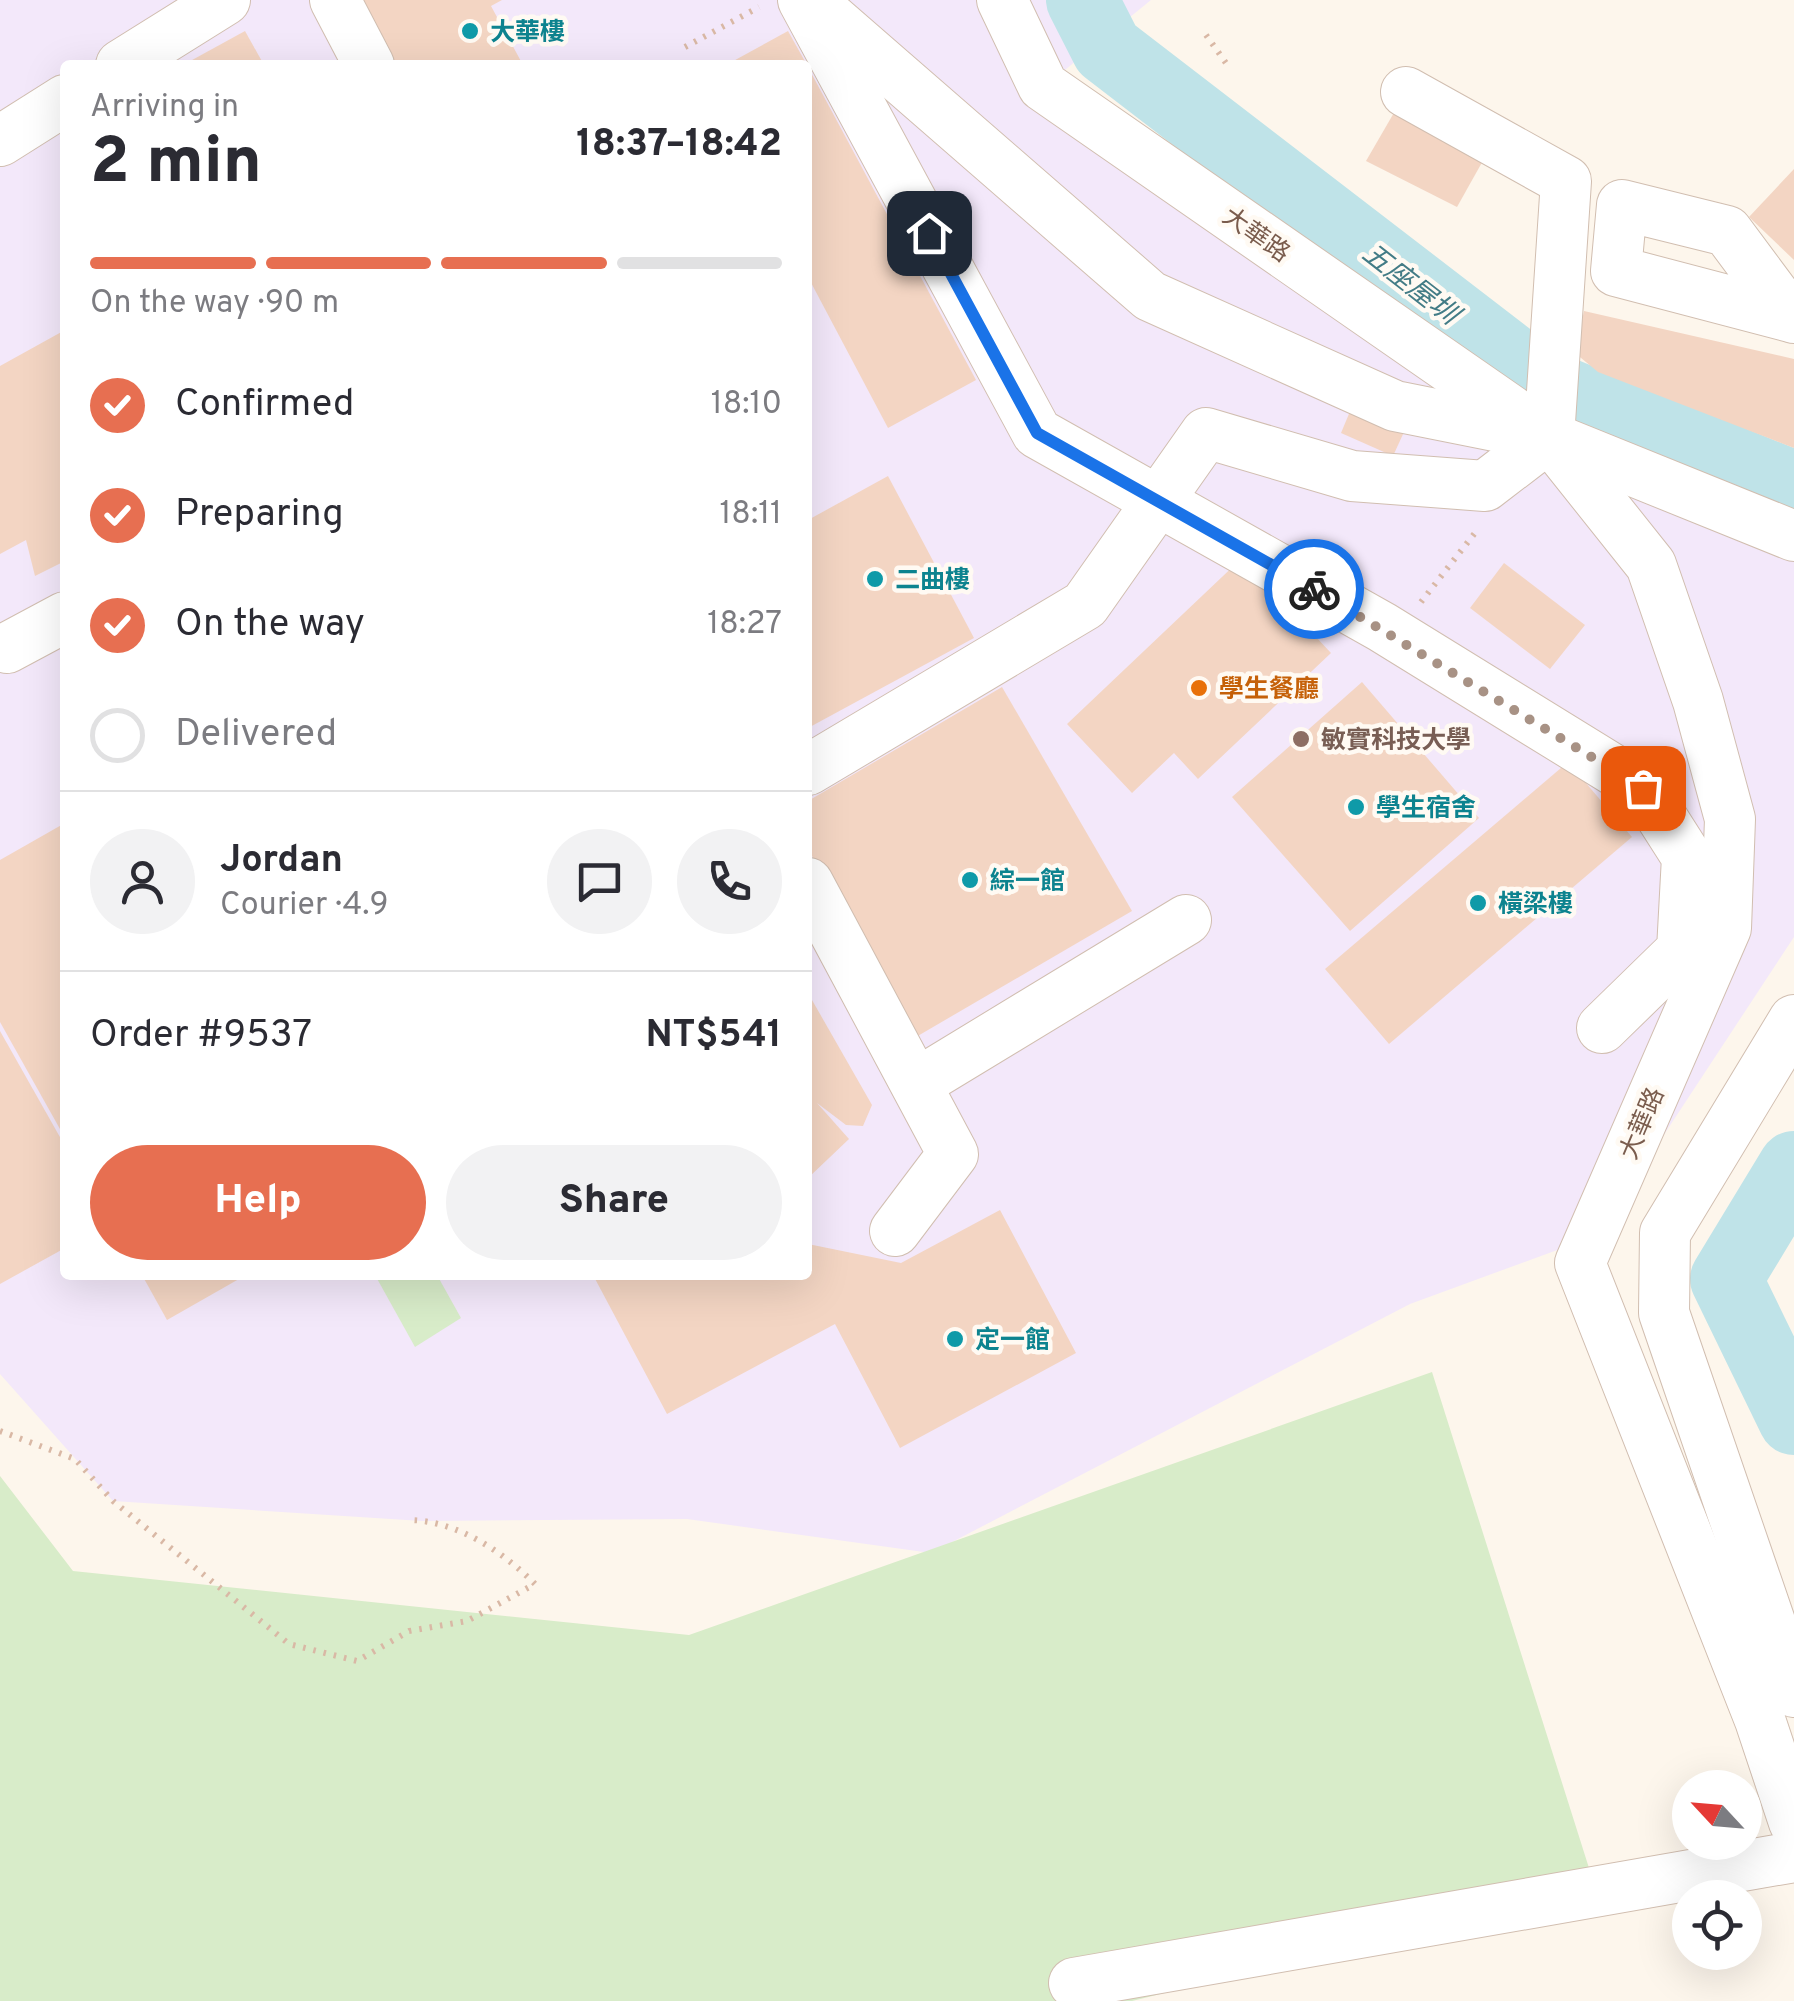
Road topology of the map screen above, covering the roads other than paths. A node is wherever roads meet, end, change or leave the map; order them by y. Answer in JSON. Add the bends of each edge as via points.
{"nodes":[{"id":1,"x":224,"y":0,"type":"edge"},
{"id":2,"x":334,"y":0,"type":"edge"},
{"id":3,"x":806,"y":0,"type":"edge"},
{"id":4,"x":1002,"y":0,"type":"edge"},
{"id":5,"x":129,"y":60,"type":"edge"},
{"id":6,"x":367,"y":60,"type":"edge"},
{"id":7,"x":1406,"y":92,"type":"dead end"},
{"id":8,"x":60,"y":103,"type":"edge"},
{"id":9,"x":0,"y":141,"type":"edge"},
{"id":10,"x":1549,"y":437,"type":"junction"},
{"id":11,"x":1156,"y":500,"type":"junction"},
{"id":12,"x":1794,"y":536,"type":"edge"},
{"id":13,"x":60,"y":620,"type":"edge"},
{"id":14,"x":6,"y":648,"type":"dead end"},
{"id":15,"x":812,"y":768,"type":"edge"},
{"id":16,"x":812,"y":890,"type":"edge"},
{"id":17,"x":1186,"y":920,"type":"dead end"},
{"id":18,"x":1794,"y":1020,"type":"edge"},
{"id":19,"x":1602,"y":1028,"type":"dead end"},
{"id":20,"x":916,"y":1084,"type":"junction"},
{"id":21,"x":895,"y":1231,"type":"dead end"},
{"id":22,"x":1782,"y":1689,"type":"edge"},
{"id":23,"x":1794,"y":1822,"type":"edge"},
{"id":24,"x":1794,"y":1857,"type":"edge"},
{"id":25,"x":1074,"y":1984,"type":"dead end"}],
"edges":[{"from":1,"to":5,"type":"street"},
{"from":2,"to":6,"type":"street"},
{"from":3,"to":10,"type":"street","via":[[1150,296],[1395,406]]},
{"from":3,"to":11,"type":"street","via":[[1037,433]]},
{"from":4,"to":10,"type":"street","name":"大華路","via":[[1043,86]]},
{"from":7,"to":10,"type":"street","via":[[1566,181]]},
{"from":8,"to":9,"type":"street"},
{"from":10,"to":11,"type":"street","via":[[1485,486],[1352,476],[1206,433]]},
{"from":10,"to":12,"type":"street","name":"大華路"},
{"from":10,"to":22,"type":"street","name":"大華路","via":[[1651,565],[1730,820],[1726,928],[1580,1264]]},
{"from":11,"to":15,"type":"street","via":[[1086,605]]},
{"from":11,"to":19,"type":"street","via":[[1396,635],[1643,788],[1687,857],[1682,950]]},
{"from":13,"to":14,"type":"street"},
{"from":16,"to":20,"type":"street"},
{"from":17,"to":20,"type":"street"},
{"from":18,"to":22,"type":"street","name":"大華路","via":[[1665,1233],[1664,1312]]},
{"from":20,"to":21,"type":"street","via":[[953,1154]]},
{"from":22,"to":23,"type":"street","name":"大華路"},
{"from":24,"to":25,"type":"street"}]}
